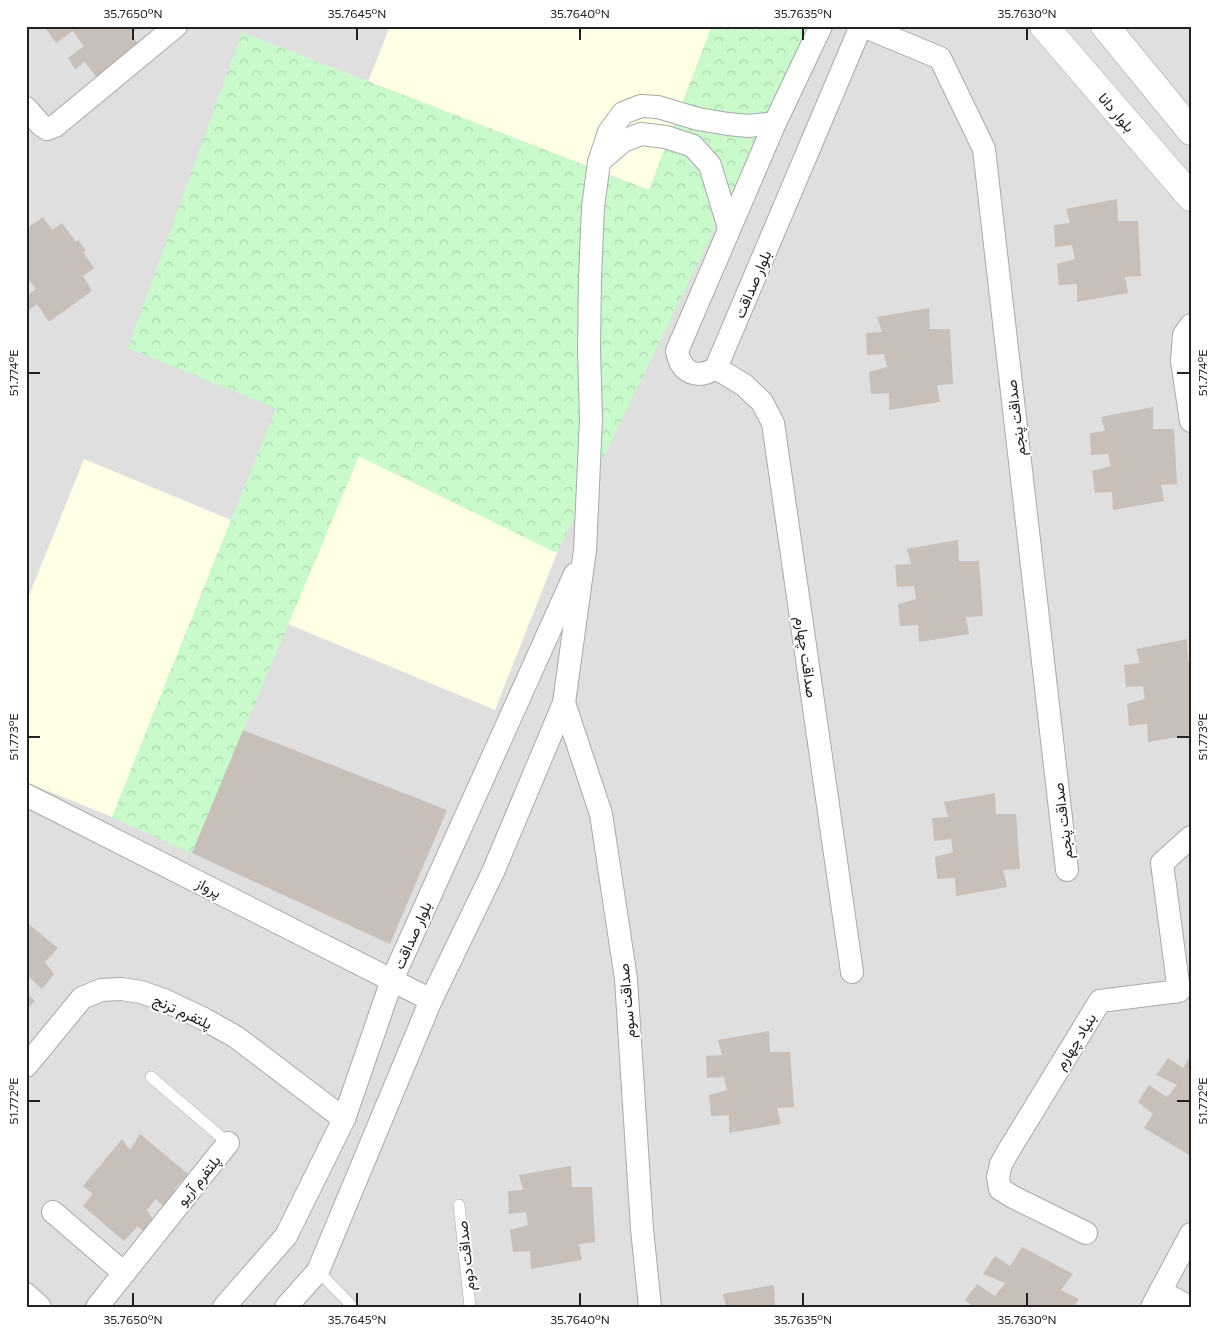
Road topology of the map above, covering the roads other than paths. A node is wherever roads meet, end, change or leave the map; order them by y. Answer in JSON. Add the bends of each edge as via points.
{"nodes":[{"id":1,"x":176,"y":26,"type":"edge"},
{"id":2,"x":821,"y":26,"type":"edge"},
{"id":3,"x":862,"y":26,"type":"edge"},
{"id":4,"x":1044,"y":26,"type":"edge"},
{"id":5,"x":1105,"y":26,"type":"edge"},
{"id":6,"x":26,"y":108,"type":"edge"},
{"id":7,"x":775,"y":123,"type":"junction"},
{"id":8,"x":1191,"y":130,"type":"edge"},
{"id":9,"x":599,"y":162,"type":"junction"},
{"id":10,"x":1191,"y":197,"type":"edge"},
{"id":11,"x":729,"y":228,"type":"junction"},
{"id":12,"x":1191,"y":325,"type":"edge"},
{"id":13,"x":716,"y":368,"type":"junction"},
{"id":14,"x":1191,"y":421,"type":"edge"},
{"id":15,"x":585,"y":550,"type":"junction"},
{"id":16,"x":564,"y":703,"type":"junction"},
{"id":17,"x":26,"y":795,"type":"edge"},
{"id":18,"x":1191,"y":837,"type":"edge"},
{"id":19,"x":1067,"y":870,"type":"dead end"},
{"id":20,"x":852,"y":972,"type":"dead end"},
{"id":21,"x":392,"y":980,"type":"junction"},
{"id":22,"x":431,"y":1000,"type":"junction"},
{"id":23,"x":26,"y":1066,"type":"edge"},
{"id":24,"x":151,"y":1077,"type":"dead end"},
{"id":25,"x":344,"y":1119,"type":"junction"},
{"id":26,"x":228,"y":1143,"type":"joint"},
{"id":27,"x":460,"y":1205,"type":"dead end"},
{"id":28,"x":53,"y":1212,"type":"dead end"},
{"id":29,"x":1086,"y":1233,"type":"dead end"},
{"id":30,"x":1191,"y":1234,"type":"edge"},
{"id":31,"x":318,"y":1271,"type":"junction"},
{"id":32,"x":124,"y":1273,"type":"junction"},
{"id":33,"x":26,"y":1294,"type":"edge"},
{"id":34,"x":1156,"y":1299,"type":"edge"},
{"id":35,"x":40,"y":1307,"type":"edge"},
{"id":36,"x":97,"y":1307,"type":"edge"},
{"id":37,"x":224,"y":1307,"type":"edge"},
{"id":38,"x":286,"y":1307,"type":"edge"},
{"id":39,"x":353,"y":1307,"type":"edge"},
{"id":40,"x":470,"y":1307,"type":"edge"},
{"id":41,"x":650,"y":1307,"type":"edge"},
{"id":42,"x":1189,"y":1307,"type":"edge"}],
"edges":[{"from":1,"to":6,"type":"street","via":[[55,126],[47,129]]},
{"from":2,"to":7,"type":"street"},
{"from":3,"to":13,"type":"street","name":"بلوار صداقت"},
{"from":3,"to":19,"type":"street","name":"صداقت پنجم","via":[[940,58],[984,149]]},
{"from":4,"to":10,"type":"street","name":"بلوار دانا"},
{"from":5,"to":8,"type":"street"},
{"from":7,"to":9,"type":"street","name":"بلوار صداقت","via":[[728,124],[641,106],[623,113],[609,132]]},
{"from":7,"to":11,"type":"street"},
{"from":9,"to":11,"type":"street","via":[[623,141],[641,134],[666,137],[693,146],[710,165]]},
{"from":9,"to":15,"type":"street","name":"بلوار صداقت","via":[[593,206],[590,278],[591,420]]},
{"from":11,"to":13,"type":"street","via":[[676,351],[678,361],[695,374],[707,374]]},
{"from":12,"to":14,"type":"street","via":[[1184,335],[1182,361]]},
{"from":13,"to":20,"type":"street","name":"صداقت چهارم","via":[[744,385],[762,402],[773,423]]},
{"from":15,"to":16,"type":"street","name":"بلوار صداقت"},
{"from":15,"to":21,"type":"street","name":"بلوار صداقت"},
{"from":16,"to":22,"type":"street","name":"بلوار صداقت","via":[[492,872]]},
{"from":16,"to":41,"type":"street","name":"صداقت سوم","via":[[602,814],[625,969]]},
{"from":17,"to":21,"type":"street","name":"پرواز"},
{"from":18,"to":29,"type":"street","name":"بنیاد چهارم","via":[[1162,863],[1179,991],[1100,1001],[1001,1164],[1000,1188]]},
{"from":21,"to":22,"type":"street","name":"پرواز"},
{"from":21,"to":25,"type":"street","name":"بلوار صداقت"},
{"from":22,"to":31,"type":"street","name":"بلوار صداقت"},
{"from":23,"to":25,"type":"street","name":"پلتفرم ترنج","via":[[82,998],[101,990],[141,992],[204,1019],[236,1038]]},
{"from":24,"to":26,"type":"lane","name":"پلتفرم آریو"},
{"from":25,"to":37,"type":"street","name":"بلوار صداقت","via":[[286,1236]]},
{"from":26,"to":32,"type":"street","name":"پلتفرم آریو"},
{"from":27,"to":40,"type":"lane","name":"صداقت دوم"},
{"from":28,"to":32,"type":"street"},
{"from":30,"to":34,"type":"street"},
{"from":31,"to":38,"type":"street","name":"بلوار صداقت"},
{"from":31,"to":39,"type":"lane"},
{"from":32,"to":36,"type":"street","name":"پلتفرم آریو"},
{"from":33,"to":35,"type":"street"},
{"from":34,"to":42,"type":"street"}]}
